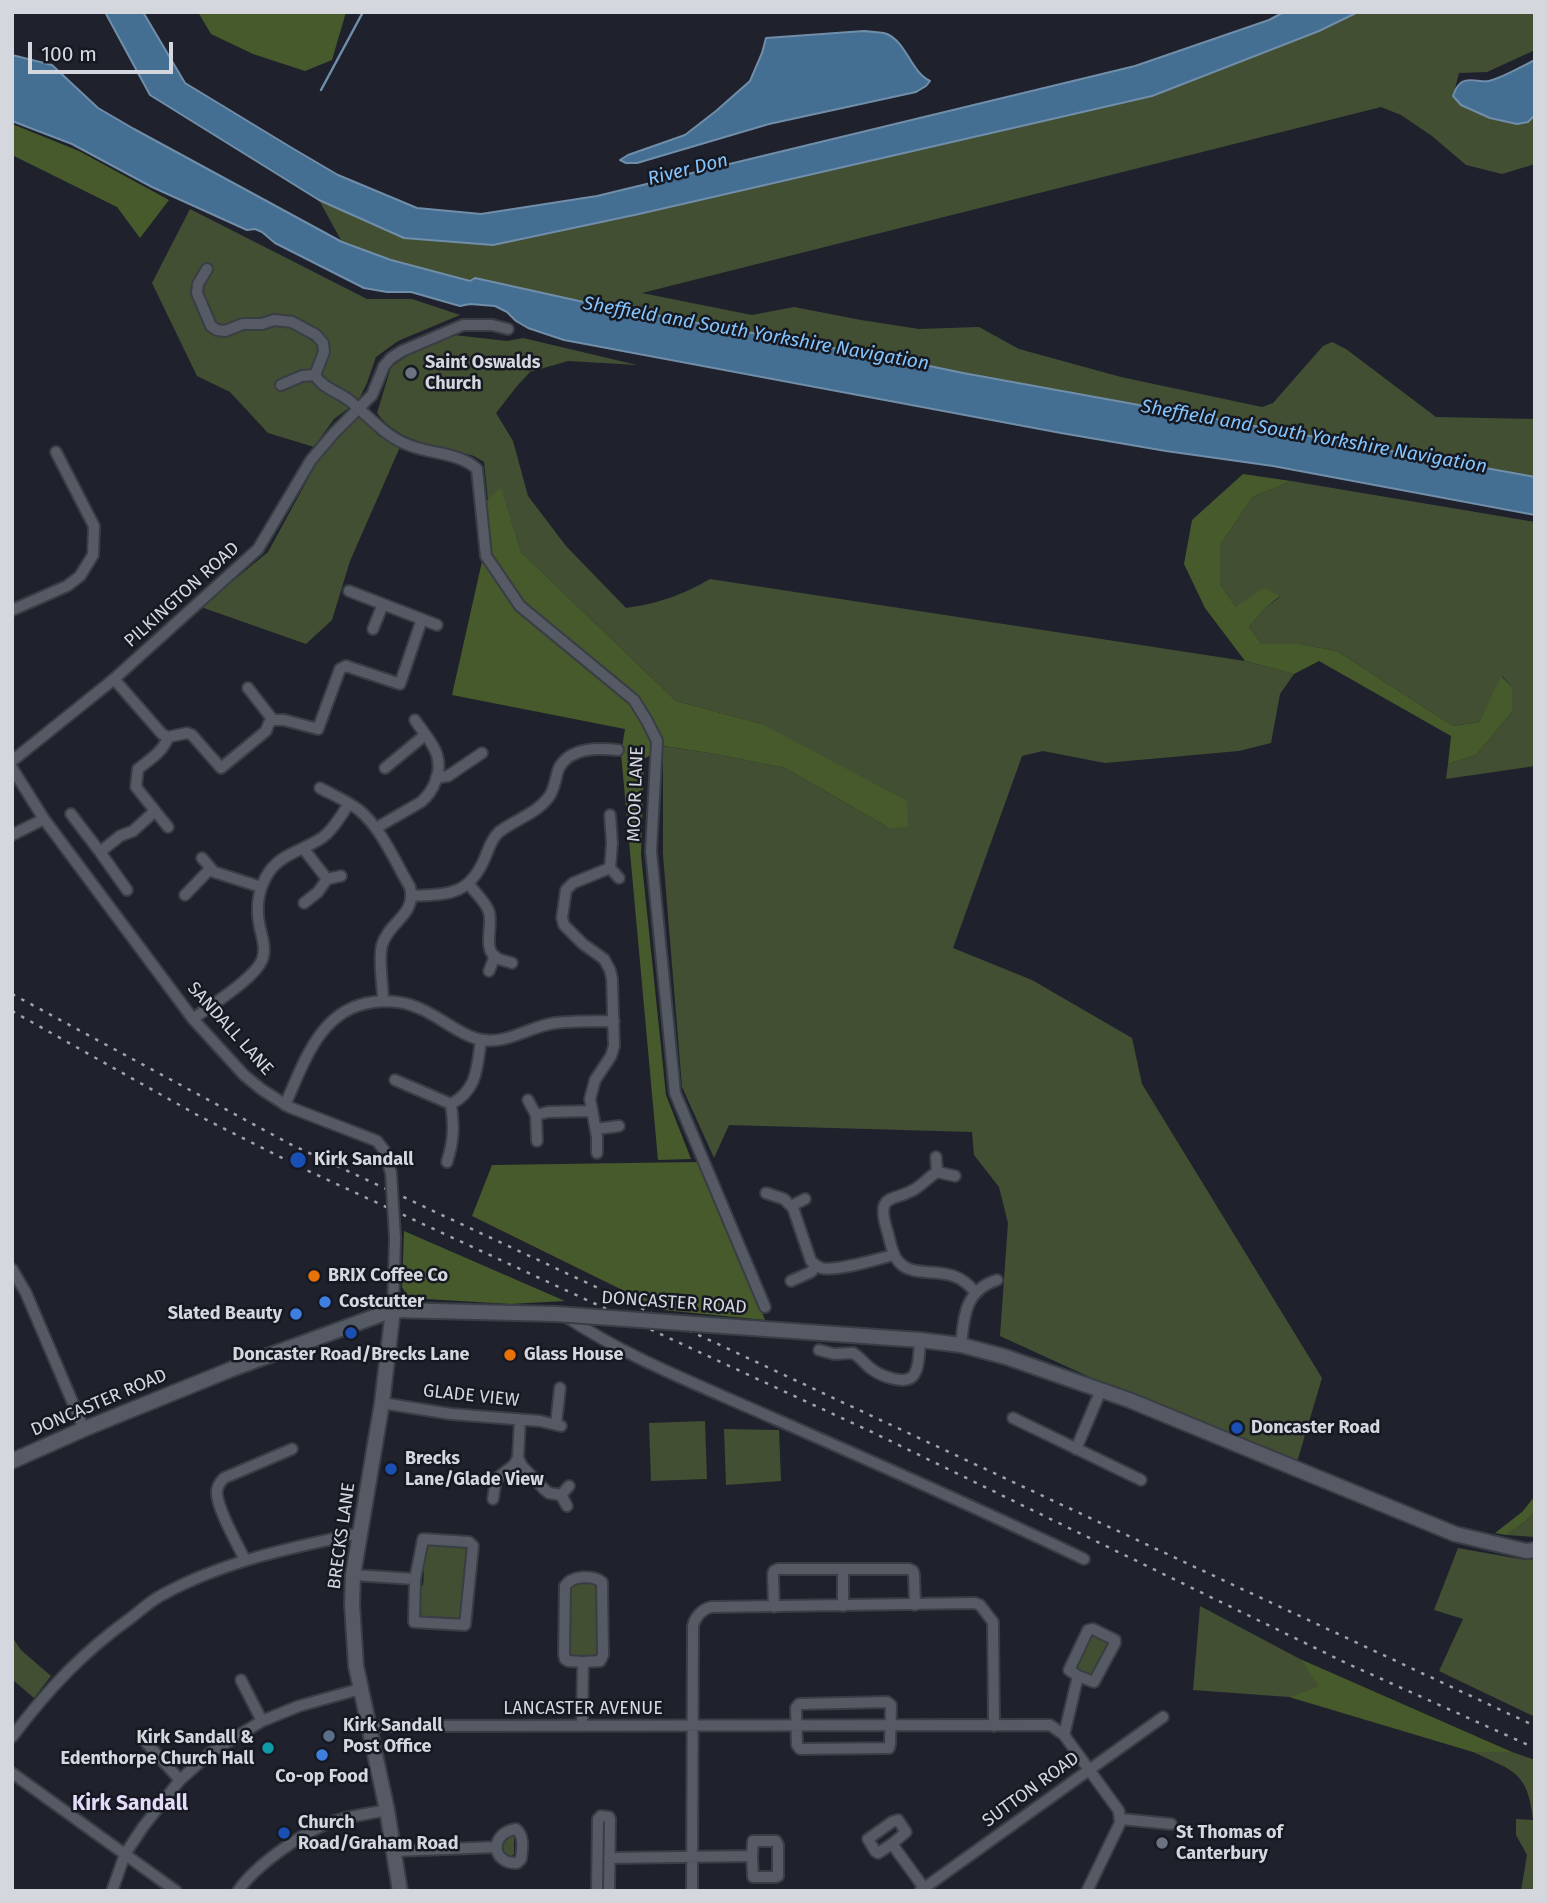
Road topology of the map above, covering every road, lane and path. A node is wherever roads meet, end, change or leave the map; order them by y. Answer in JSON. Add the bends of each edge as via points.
{"nodes":[{"id":1,"x":207,"y":269,"type":"dead end"},
{"id":2,"x":508,"y":329,"type":"dead end"},
{"id":3,"x":315,"y":375,"type":"junction"},
{"id":4,"x":281,"y":385,"type":"dead end"},
{"id":5,"x":359,"y":409,"type":"junction"},
{"id":6,"x":56,"y":452,"type":"dead end"},
{"id":7,"x":349,"y":591,"type":"dead end"},
{"id":8,"x":383,"y":604,"type":"junction"},
{"id":9,"x":12,"y":610,"type":"edge"},
{"id":10,"x":422,"y":619,"type":"junction"},
{"id":11,"x":437,"y":625,"type":"dead end"},
{"id":12,"x":373,"y":629,"type":"dead end"},
{"id":13,"x":114,"y":679,"type":"junction"},
{"id":14,"x":248,"y":688,"type":"dead end"},
{"id":15,"x":273,"y":720,"type":"junction"},
{"id":16,"x":415,"y":720,"type":"dead end"},
{"id":17,"x":425,"y":735,"type":"junction"},
{"id":18,"x":596,"y":735,"type":"dead end"},
{"id":19,"x":168,"y":737,"type":"junction"},
{"id":20,"x":595,"y":749,"type":"junction"},
{"id":21,"x":618,"y":750,"type":"dead end"},
{"id":22,"x":482,"y":753,"type":"dead end"},
{"id":23,"x":12,"y":761,"type":"edge"},
{"id":24,"x":12,"y":768,"type":"edge"},
{"id":25,"x":385,"y":768,"type":"dead end"},
{"id":26,"x":436,"y":778,"type":"junction"},
{"id":27,"x":320,"y":788,"type":"dead end"},
{"id":28,"x":349,"y":804,"type":"junction"},
{"id":29,"x":155,"y":811,"type":"junction"},
{"id":30,"x":71,"y":814,"type":"dead end"},
{"id":31,"x":610,"y":815,"type":"dead end"},
{"id":32,"x":44,"y":818,"type":"junction"},
{"id":33,"x":168,"y":827,"type":"dead end"},
{"id":34,"x":376,"y":828,"type":"junction"},
{"id":35,"x":12,"y":835,"type":"edge"},
{"id":36,"x":303,"y":848,"type":"junction"},
{"id":37,"x":100,"y":852,"type":"junction"},
{"id":38,"x":202,"y":858,"type":"dead end"},
{"id":39,"x":610,"y":867,"type":"junction"},
{"id":40,"x":210,"y":869,"type":"junction"},
{"id":41,"x":341,"y":876,"type":"dead end"},
{"id":42,"x":619,"y":878,"type":"dead end"},
{"id":43,"x":327,"y":879,"type":"junction"},
{"id":44,"x":469,"y":884,"type":"junction"},
{"id":45,"x":261,"y":887,"type":"junction"},
{"id":46,"x":127,"y":890,"type":"dead end"},
{"id":47,"x":185,"y":895,"type":"dead end"},
{"id":48,"x":412,"y":896,"type":"junction"},
{"id":49,"x":304,"y":903,"type":"dead end"},
{"id":50,"x":495,"y":956,"type":"junction"},
{"id":51,"x":512,"y":963,"type":"dead end"},
{"id":52,"x":489,"y":971,"type":"dead end"},
{"id":53,"x":383,"y":1001,"type":"junction"},
{"id":54,"x":193,"y":1019,"type":"junction"},
{"id":55,"x":614,"y":1021,"type":"junction"},
{"id":56,"x":481,"y":1040,"type":"junction"},
{"id":57,"x":395,"y":1080,"type":"dead end"},
{"id":58,"x":527,"y":1100,"type":"dead end"},
{"id":59,"x":451,"y":1104,"type":"junction"},
{"id":60,"x":285,"y":1105,"type":"junction"},
{"id":61,"x":591,"y":1111,"type":"junction"},
{"id":62,"x":536,"y":1115,"type":"junction"},
{"id":63,"x":619,"y":1126,"type":"dead end"},
{"id":64,"x":596,"y":1129,"type":"junction"},
{"id":65,"x":537,"y":1141,"type":"dead end"},
{"id":66,"x":597,"y":1153,"type":"dead end"},
{"id":67,"x":936,"y":1157,"type":"dead end"},
{"id":68,"x":447,"y":1163,"type":"dead end"},
{"id":69,"x":937,"y":1172,"type":"junction"},
{"id":70,"x":955,"y":1176,"type":"dead end"},
{"id":71,"x":766,"y":1193,"type":"dead end"},
{"id":72,"x":805,"y":1199,"type":"dead end"},
{"id":73,"x":791,"y":1206,"type":"junction"},
{"id":74,"x":894,"y":1255,"type":"junction"},
{"id":75,"x":816,"y":1266,"type":"junction"},
{"id":76,"x":12,"y":1269,"type":"edge"},
{"id":77,"x":997,"y":1280,"type":"dead end"},
{"id":78,"x":791,"y":1281,"type":"dead end"},
{"id":79,"x":975,"y":1293,"type":"junction"},
{"id":80,"x":765,"y":1307,"type":"dead end"},
{"id":81,"x":393,"y":1310,"type":"junction"},
{"id":82,"x":559,"y":1314,"type":"junction"},
{"id":83,"x":919,"y":1340,"type":"junction"},
{"id":84,"x":961,"y":1345,"type":"junction"},
{"id":85,"x":819,"y":1350,"type":"dead end"},
{"id":86,"x":560,"y":1388,"type":"dead end"},
{"id":87,"x":1101,"y":1390,"type":"junction"},
{"id":88,"x":382,"y":1403,"type":"junction"},
{"id":89,"x":1013,"y":1418,"type":"dead end"},
{"id":90,"x":520,"y":1419,"type":"junction"},
{"id":91,"x":84,"y":1429,"type":"junction"},
{"id":92,"x":292,"y":1449,"type":"dead end"},
{"id":93,"x":1076,"y":1449,"type":"junction"},
{"id":94,"x":519,"y":1458,"type":"junction"},
{"id":95,"x":12,"y":1461,"type":"edge"},
{"id":96,"x":1141,"y":1480,"type":"dead end"},
{"id":97,"x":569,"y":1486,"type":"dead end"},
{"id":98,"x":493,"y":1499,"type":"dead end"},
{"id":99,"x":360,"y":1533,"type":"junction"},
{"id":100,"x":1535,"y":1550,"type":"edge"},
{"id":101,"x":1084,"y":1559,"type":"dead end"},
{"id":102,"x":245,"y":1560,"type":"junction"},
{"id":103,"x":843,"y":1569,"type":"junction"},
{"id":104,"x":353,"y":1575,"type":"junction"},
{"id":105,"x":415,"y":1579,"type":"junction"},
{"id":106,"x":915,"y":1605,"type":"junction"},
{"id":107,"x":843,"y":1606,"type":"junction"},
{"id":108,"x":774,"y":1607,"type":"junction"},
{"id":109,"x":583,"y":1662,"type":"junction"},
{"id":110,"x":1078,"y":1676,"type":"junction"},
{"id":111,"x":241,"y":1680,"type":"dead end"},
{"id":112,"x":360,"y":1689,"type":"junction"},
{"id":113,"x":1163,"y":1717,"type":"dead end"},
{"id":114,"x":262,"y":1721,"type":"junction"},
{"id":115,"x":582,"y":1726,"type":"junction"},
{"id":116,"x":796,"y":1726,"type":"junction"},
{"id":117,"x":890,"y":1726,"type":"junction"},
{"id":118,"x":994,"y":1726,"type":"junction"},
{"id":119,"x":370,"y":1727,"type":"junction"},
{"id":120,"x":693,"y":1727,"type":"junction"},
{"id":121,"x":1064,"y":1735,"type":"junction"},
{"id":122,"x":12,"y":1737,"type":"edge"},
{"id":123,"x":143,"y":1739,"type":"dead end"},
{"id":124,"x":1089,"y":1770,"type":"junction"},
{"id":125,"x":12,"y":1773,"type":"edge"},
{"id":126,"x":180,"y":1780,"type":"junction"},
{"id":127,"x":387,"y":1810,"type":"junction"},
{"id":128,"x":1120,"y":1824,"type":"junction"},
{"id":129,"x":1171,"y":1824,"type":"dead end"},
{"id":130,"x":892,"y":1844,"type":"dead end"},
{"id":131,"x":497,"y":1847,"type":"dead end"},
{"id":132,"x":394,"y":1852,"type":"junction"},
{"id":133,"x":125,"y":1854,"type":"junction"},
{"id":134,"x":752,"y":1856,"type":"dead end"},
{"id":135,"x":692,"y":1857,"type":"junction"},
{"id":136,"x":609,"y":1858,"type":"junction"},
{"id":137,"x":922,"y":1889,"type":"edge"},
{"id":138,"x":111,"y":1891,"type":"edge"},
{"id":139,"x":176,"y":1891,"type":"edge"},
{"id":140,"x":238,"y":1891,"type":"edge"},
{"id":141,"x":400,"y":1891,"type":"edge"},
{"id":142,"x":597,"y":1891,"type":"edge"},
{"id":143,"x":609,"y":1891,"type":"edge"},
{"id":144,"x":692,"y":1891,"type":"edge"},
{"id":145,"x":1087,"y":1891,"type":"edge"}],
"edges":[{"from":1,"to":3,"type":"street","via":[[197,293],[214,329],[225,331],[280,319],[292,322],[323,343]]},
{"from":2,"to":5,"type":"street","name":"PILKINGTON ROAD","via":[[463,325],[402,351],[384,366],[372,396]]},
{"from":3,"to":4,"type":"street"},
{"from":3,"to":5,"type":"street"},
{"from":5,"to":13,"type":"street","name":"PILKINGTON ROAD","via":[[311,460],[258,549]]},
{"from":5,"to":80,"type":"street","name":"MOOR LANE","via":[[399,441],[466,460],[477,469],[486,555],[491,565],[520,606],[634,700],[657,741],[651,851],[675,1093]]},
{"from":6,"to":9,"type":"street","via":[[94,526],[93,555],[80,576],[66,586]]},
{"from":7,"to":8,"type":"street"},
{"from":8,"to":10,"type":"street"},
{"from":8,"to":12,"type":"street"},
{"from":10,"to":11,"type":"street"},
{"from":10,"to":15,"type":"street","via":[[400,684],[342,666],[317,729]]},
{"from":13,"to":19,"type":"street"},
{"from":13,"to":23,"type":"street","name":"PILKINGTON ROAD"},
{"from":14,"to":15,"type":"street"},
{"from":15,"to":19,"type":"street","via":[[267,731],[221,768],[192,735]]},
{"from":16,"to":17,"type":"street"},
{"from":17,"to":25,"type":"street"},
{"from":17,"to":26,"type":"street","via":[[436,754]]},
{"from":18,"to":20,"type":"street"},
{"from":19,"to":29,"type":"street","via":[[137,772],[137,790]]},
{"from":20,"to":21,"type":"street"},
{"from":20,"to":44,"type":"street","via":[[581,751],[560,766],[550,796],[497,834]]},
{"from":22,"to":26,"type":"street","via":[[448,776]]},
{"from":24,"to":32,"type":"street","name":"SANDALL LANE"},
{"from":26,"to":34,"type":"street","via":[[421,802]]},
{"from":27,"to":28,"type":"street"},
{"from":28,"to":34,"type":"street"},
{"from":28,"to":36,"type":"street","via":[[331,830]]},
{"from":29,"to":33,"type":"street"},
{"from":29,"to":37,"type":"street"},
{"from":30,"to":37,"type":"street"},
{"from":31,"to":39,"type":"street"},
{"from":32,"to":35,"type":"street"},
{"from":32,"to":54,"type":"street","name":"SANDALL LANE"},
{"from":34,"to":48,"type":"street"},
{"from":36,"to":43,"type":"street"},
{"from":36,"to":45,"type":"street","via":[[270,870]]},
{"from":37,"to":46,"type":"street"},
{"from":38,"to":40,"type":"street"},
{"from":39,"to":42,"type":"street"},
{"from":39,"to":55,"type":"street","via":[[566,890],[562,918],[610,970]]},
{"from":40,"to":45,"type":"street"},
{"from":40,"to":47,"type":"street"},
{"from":41,"to":43,"type":"street"},
{"from":43,"to":49,"type":"street"},
{"from":44,"to":48,"type":"street","via":[[448,894]]},
{"from":44,"to":50,"type":"street","via":[[490,914],[489,943]]},
{"from":45,"to":54,"type":"street","via":[[262,961],[248,978]]},
{"from":48,"to":53,"type":"street","via":[[411,905],[383,942]]},
{"from":50,"to":51,"type":"street"},
{"from":50,"to":52,"type":"street"},
{"from":53,"to":56,"type":"street","via":[[421,1008]]},
{"from":53,"to":60,"type":"street","via":[[346,1009],[322,1030]]},
{"from":54,"to":60,"type":"street","name":"SANDALL LANE","via":[[244,1075]]},
{"from":55,"to":56,"type":"street","via":[[556,1023],[507,1038]]},
{"from":55,"to":61,"type":"street","via":[[614,1046],[595,1080]]},
{"from":56,"to":59,"type":"street","via":[[473,1084]]},
{"from":57,"to":59,"type":"street"},
{"from":58,"to":62,"type":"street"},
{"from":59,"to":68,"type":"street","via":[[454,1128]]},
{"from":60,"to":81,"type":"street","name":"SANDALL LANE","bridge":true,"via":[[377,1141],[384,1150],[391,1172],[395,1238]]},
{"from":61,"to":62,"type":"street"},
{"from":61,"to":64,"type":"street"},
{"from":62,"to":65,"type":"street"},
{"from":63,"to":64,"type":"street"},
{"from":64,"to":66,"type":"street"},
{"from":67,"to":69,"type":"street"},
{"from":69,"to":70,"type":"street"},
{"from":69,"to":74,"type":"street","via":[[916,1189],[890,1198],[883,1209]]},
{"from":71,"to":73,"type":"street"},
{"from":72,"to":73,"type":"street"},
{"from":73,"to":75,"type":"street"},
{"from":74,"to":75,"type":"street","via":[[834,1269]]},
{"from":74,"to":79,"type":"street","via":[[913,1271],[956,1276]]},
{"from":75,"to":78,"type":"street"},
{"from":76,"to":91,"type":"street"},
{"from":77,"to":79,"type":"street"},
{"from":79,"to":84,"type":"street"},
{"from":81,"to":82,"type":"street","name":"DONCASTER ROAD"},
{"from":81,"to":88,"type":"street","name":"BRECKS LANE"},
{"from":81,"to":91,"type":"street","name":"DONCASTER ROAD"},
{"from":82,"to":83,"type":"street","name":"DONCASTER ROAD","bridge":true},
{"from":82,"to":101,"type":"street","via":[[670,1372]]},
{"from":83,"to":84,"type":"street","name":"DONCASTER ROAD"},
{"from":83,"to":85,"type":"street","via":[[916,1371],[907,1380],[877,1372],[853,1353]]},
{"from":84,"to":87,"type":"street","name":"DONCASTER ROAD"},
{"from":86,"to":90,"type":"street","name":"GLADE VIEW","via":[[559,1425]]},
{"from":87,"to":93,"type":"street"},
{"from":87,"to":100,"type":"street","name":"DONCASTER ROAD","via":[[1455,1534]]},
{"from":88,"to":90,"type":"street","name":"GLADE VIEW"},
{"from":88,"to":99,"type":"street","name":"BRECKS LANE"},
{"from":89,"to":93,"type":"street"},
{"from":90,"to":94,"type":"street"},
{"from":91,"to":95,"type":"street","name":"DONCASTER ROAD"},
{"from":92,"to":102,"type":"street","via":[[224,1478],[218,1485],[219,1503]]},
{"from":93,"to":96,"type":"street"},
{"from":94,"to":97,"type":"street","via":[[549,1493],[564,1500]]},
{"from":94,"to":98,"type":"street","via":[[496,1479]]},
{"from":99,"to":102,"type":"street"},
{"from":99,"to":104,"type":"street","name":"BRECKS LANE"},
{"from":102,"to":122,"type":"street","via":[[161,1595],[110,1632],[40,1700]]},
{"from":103,"to":106,"type":"street","via":[[909,1569],[914,1575]]},
{"from":103,"to":107,"type":"street"},
{"from":103,"to":108,"type":"street","via":[[774,1571]]},
{"from":104,"to":105,"type":"street"},
{"from":104,"to":112,"type":"street","name":"BRECKS LANE"},
{"from":105,"to":105,"type":"street","via":[[423,1539],[472,1543],[465,1625],[414,1622]]},
{"from":106,"to":107,"type":"street"},
{"from":106,"to":118,"type":"street","via":[[975,1603],[991,1617]]},
{"from":107,"to":108,"type":"street"},
{"from":108,"to":120,"type":"street","via":[[711,1607],[694,1620]]},
{"from":109,"to":109,"type":"street","via":[[565,1659],[565,1586],[573,1578],[596,1578],[603,1590],[603,1655],[600,1661]]},
{"from":109,"to":115,"type":"street"},
{"from":110,"to":110,"type":"street","via":[[1069,1670],[1088,1630],[1115,1640],[1094,1682]]},
{"from":110,"to":121,"type":"street"},
{"from":111,"to":114,"type":"street"},
{"from":112,"to":114,"type":"street"},
{"from":112,"to":119,"type":"street","name":"BRECKS LANE"},
{"from":113,"to":124,"type":"street","name":"SUTTON ROAD"},
{"from":114,"to":126,"type":"street","via":[[210,1753]]},
{"from":115,"to":119,"type":"street","name":"LANCASTER AVENUE"},
{"from":115,"to":120,"type":"street","name":"LANCASTER AVENUE"},
{"from":116,"to":117,"type":"street","name":"LANCASTER AVENUE"},
{"from":116,"to":117,"type":"street","via":[[800,1749],[889,1748]]},
{"from":116,"to":117,"type":"street","via":[[796,1708],[803,1703],[887,1702],[891,1705]]},
{"from":116,"to":120,"type":"street","name":"LANCASTER AVENUE"},
{"from":117,"to":118,"type":"street","name":"LANCASTER AVENUE"},
{"from":118,"to":121,"type":"street","name":"LANCASTER AVENUE","via":[[1050,1725]]},
{"from":119,"to":127,"type":"street","name":"BRECKS LANE"},
{"from":120,"to":135,"type":"street"},
{"from":121,"to":124,"type":"street"},
{"from":123,"to":126,"type":"street"},
{"from":124,"to":128,"type":"street","via":[[1119,1811]]},
{"from":124,"to":137,"type":"street","name":"SUTTON ROAD"},
{"from":125,"to":133,"type":"street"},
{"from":126,"to":133,"type":"street"},
{"from":127,"to":132,"type":"street","name":"BRECKS LANE"},
{"from":127,"to":140,"type":"street","via":[[314,1830],[258,1868]]},
{"from":128,"to":129,"type":"street"},
{"from":128,"to":145,"type":"street"},
{"from":130,"to":137,"type":"street"},
{"from":131,"to":132,"type":"street"},
{"from":132,"to":141,"type":"street","name":"BRECKS LANE"},
{"from":133,"to":138,"type":"street"},
{"from":133,"to":139,"type":"street"},
{"from":134,"to":135,"type":"street"},
{"from":135,"to":136,"type":"street"},
{"from":135,"to":144,"type":"street"},
{"from":136,"to":142,"type":"street","via":[[610,1819],[601,1816]]},
{"from":136,"to":143,"type":"street"}]}
